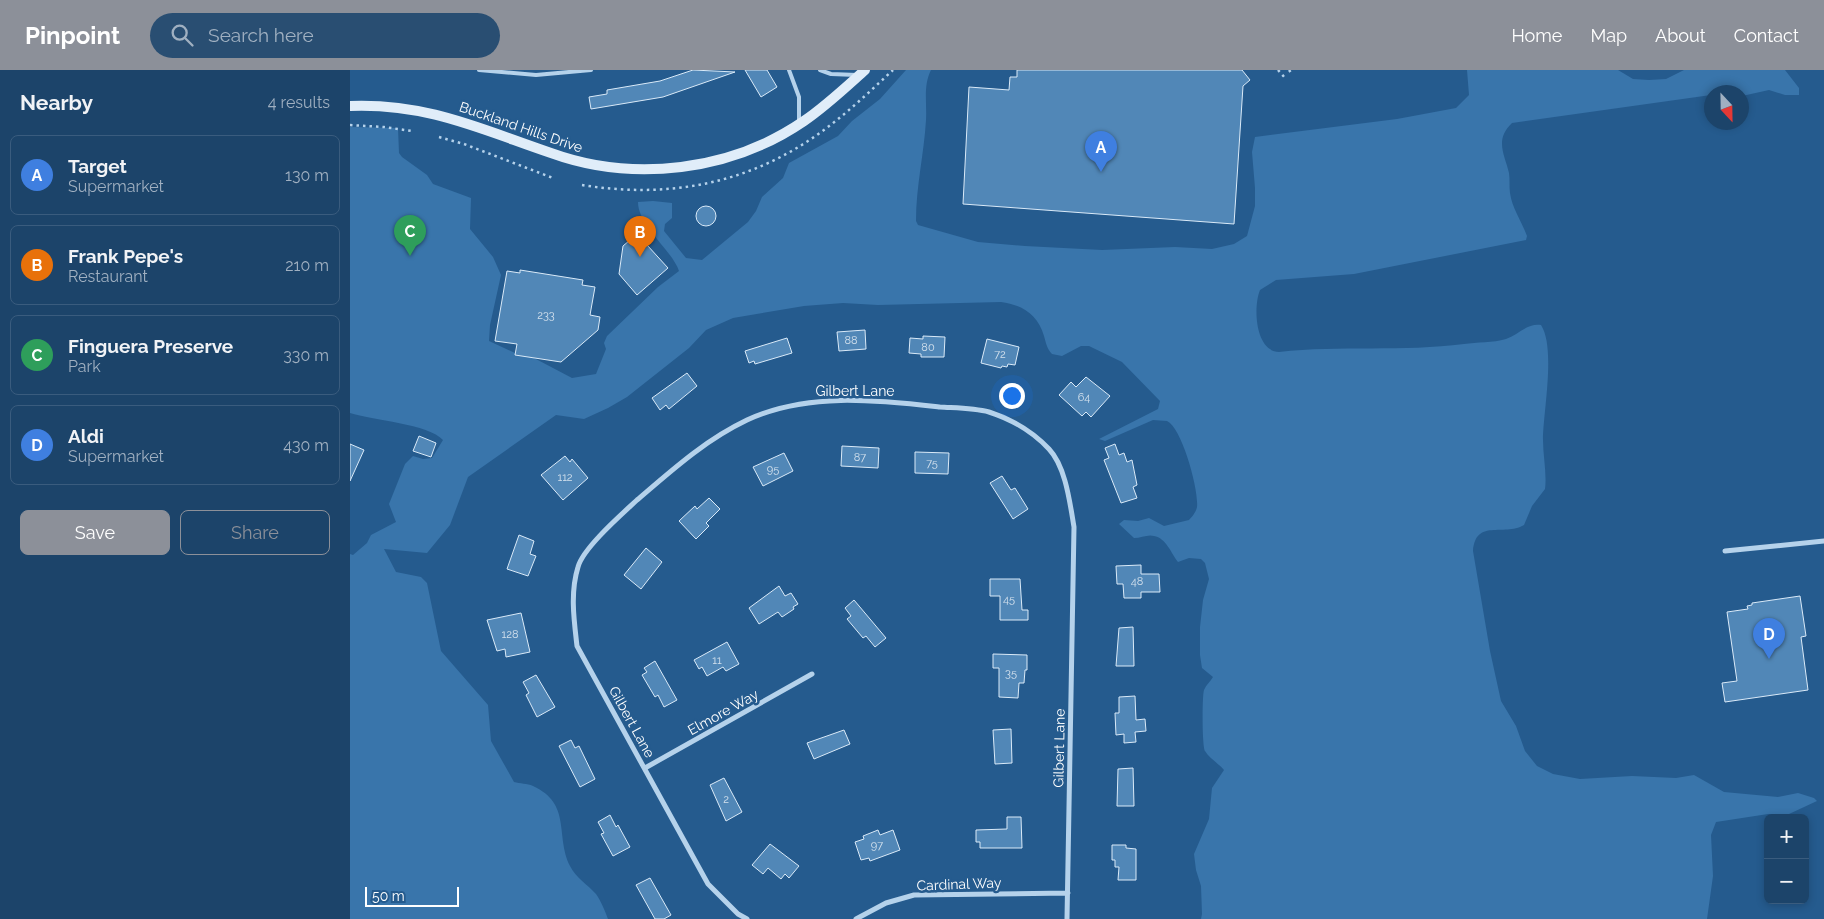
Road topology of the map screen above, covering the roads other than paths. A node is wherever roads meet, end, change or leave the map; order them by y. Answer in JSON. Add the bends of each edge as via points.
{"nodes":[{"id":1,"x":479,"y":70,"type":"edge"},
{"id":2,"x":591,"y":70,"type":"edge"},
{"id":3,"x":789,"y":70,"type":"edge"},
{"id":4,"x":820,"y":70,"type":"edge"},
{"id":5,"x":862,"y":73,"type":"edge"},
{"id":6,"x":350,"y":106,"type":"edge"},
{"id":7,"x":799,"y":124,"type":"junction"},
{"id":8,"x":1824,"y":541,"type":"edge"},
{"id":9,"x":1725,"y":550,"type":"dead end"},
{"id":10,"x":812,"y":674,"type":"dead end"},
{"id":11,"x":645,"y":768,"type":"junction"},
{"id":12,"x":1068,"y":893,"type":"junction"},
{"id":13,"x":747,"y":919,"type":"edge"},
{"id":14,"x":856,"y":919,"type":"edge"},
{"id":15,"x":1067,"y":919,"type":"edge"}],
"edges":[{"from":1,"to":2,"type":"lane","via":[[536,75]]},
{"from":3,"to":7,"type":"lane","via":[[799,97]]},
{"from":4,"to":5,"type":"lane","via":[[831,74]]},
{"from":5,"to":7,"type":"street","name":"Buckland Hills Drive"},
{"from":6,"to":7,"type":"street","name":"Buckland Hills Drive","via":[[385,106],[440,114],[569,159],[634,170],[688,166],[725,158],[765,143]]},
{"from":8,"to":9,"type":"street"},
{"from":10,"to":11,"type":"street","name":"Elmore Way"},
{"from":11,"to":12,"type":"street","name":"Gilbert Lane","via":[[577,646],[572,607],[578,566],[604,531],[708,441],[747,420],[785,407],[817,401],[888,401],[988,412],[1019,425],[1050,450],[1067,485],[1074,527]]},
{"from":11,"to":13,"type":"street","name":"Gilbert Lane","via":[[708,884]]},
{"from":12,"to":14,"type":"street","name":"Cardinal Way","via":[[914,895],[886,903]]},
{"from":12,"to":15,"type":"street","name":"Gilbert Lane"}]}
